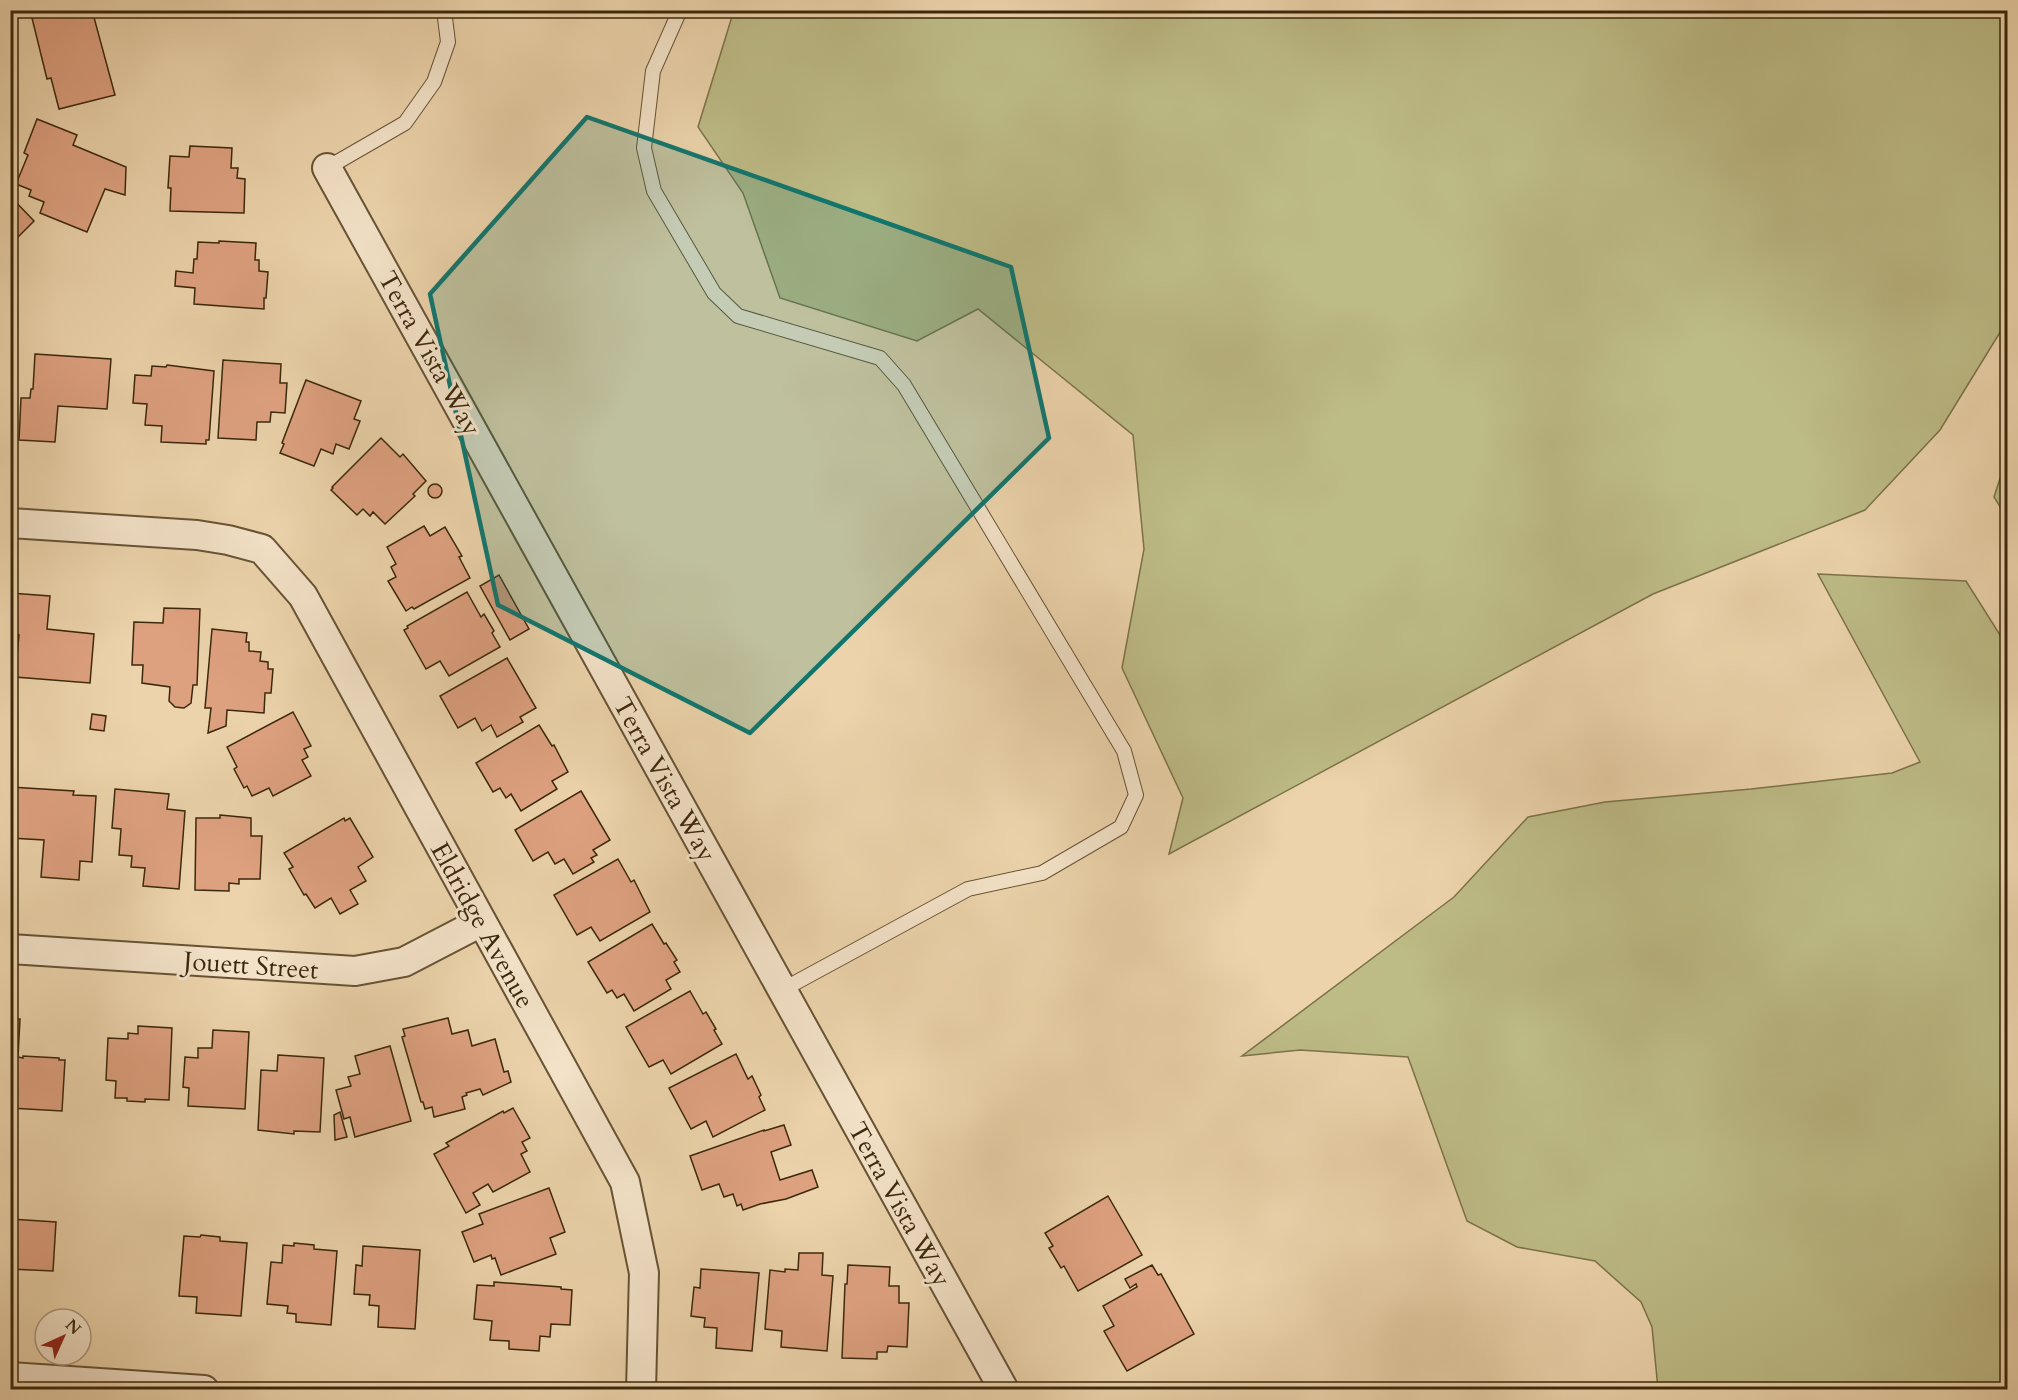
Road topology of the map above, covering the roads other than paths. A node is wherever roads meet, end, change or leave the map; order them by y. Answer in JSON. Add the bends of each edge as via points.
{"nodes":[{"id":1,"x":680,"y":10,"type":"edge"},
{"id":2,"x":447,"y":12,"type":"edge"},
{"id":3,"x":327,"y":168,"type":"joint"},
{"id":4,"x":10,"y":522,"type":"edge"},
{"id":5,"x":481,"y":922,"type":"junction"},
{"id":6,"x":10,"y":949,"type":"edge"},
{"id":7,"x":782,"y":990,"type":"junction"},
{"id":8,"x":10,"y":1377,"type":"edge"},
{"id":9,"x":204,"y":1389,"type":"edge"},
{"id":10,"x":641,"y":1389,"type":"edge"},
{"id":11,"x":1004,"y":1389,"type":"edge"}],
"edges":[{"from":1,"to":7,"type":"lane","via":[[653,71],[644,148],[654,191],[714,293],[738,316],[880,358],[904,385],[1124,751],[1136,795],[1121,827],[1042,873],[968,889]]},
{"from":2,"to":3,"type":"lane","via":[[448,42],[434,82],[405,123]]},
{"from":3,"to":7,"type":"street","name":"Terra Vista Way"},
{"from":4,"to":5,"type":"street","name":"Eldridge Avenue","via":[[197,535],[262,549],[303,596]]},
{"from":5,"to":6,"type":"street","name":"Jouett Street","via":[[404,962],[355,971]]},
{"from":5,"to":10,"type":"street","name":"Eldridge Avenue","via":[[625,1182],[644,1273]]},
{"from":7,"to":11,"type":"street","name":"Terra Vista Way"},
{"from":8,"to":9,"type":"street"}]}
